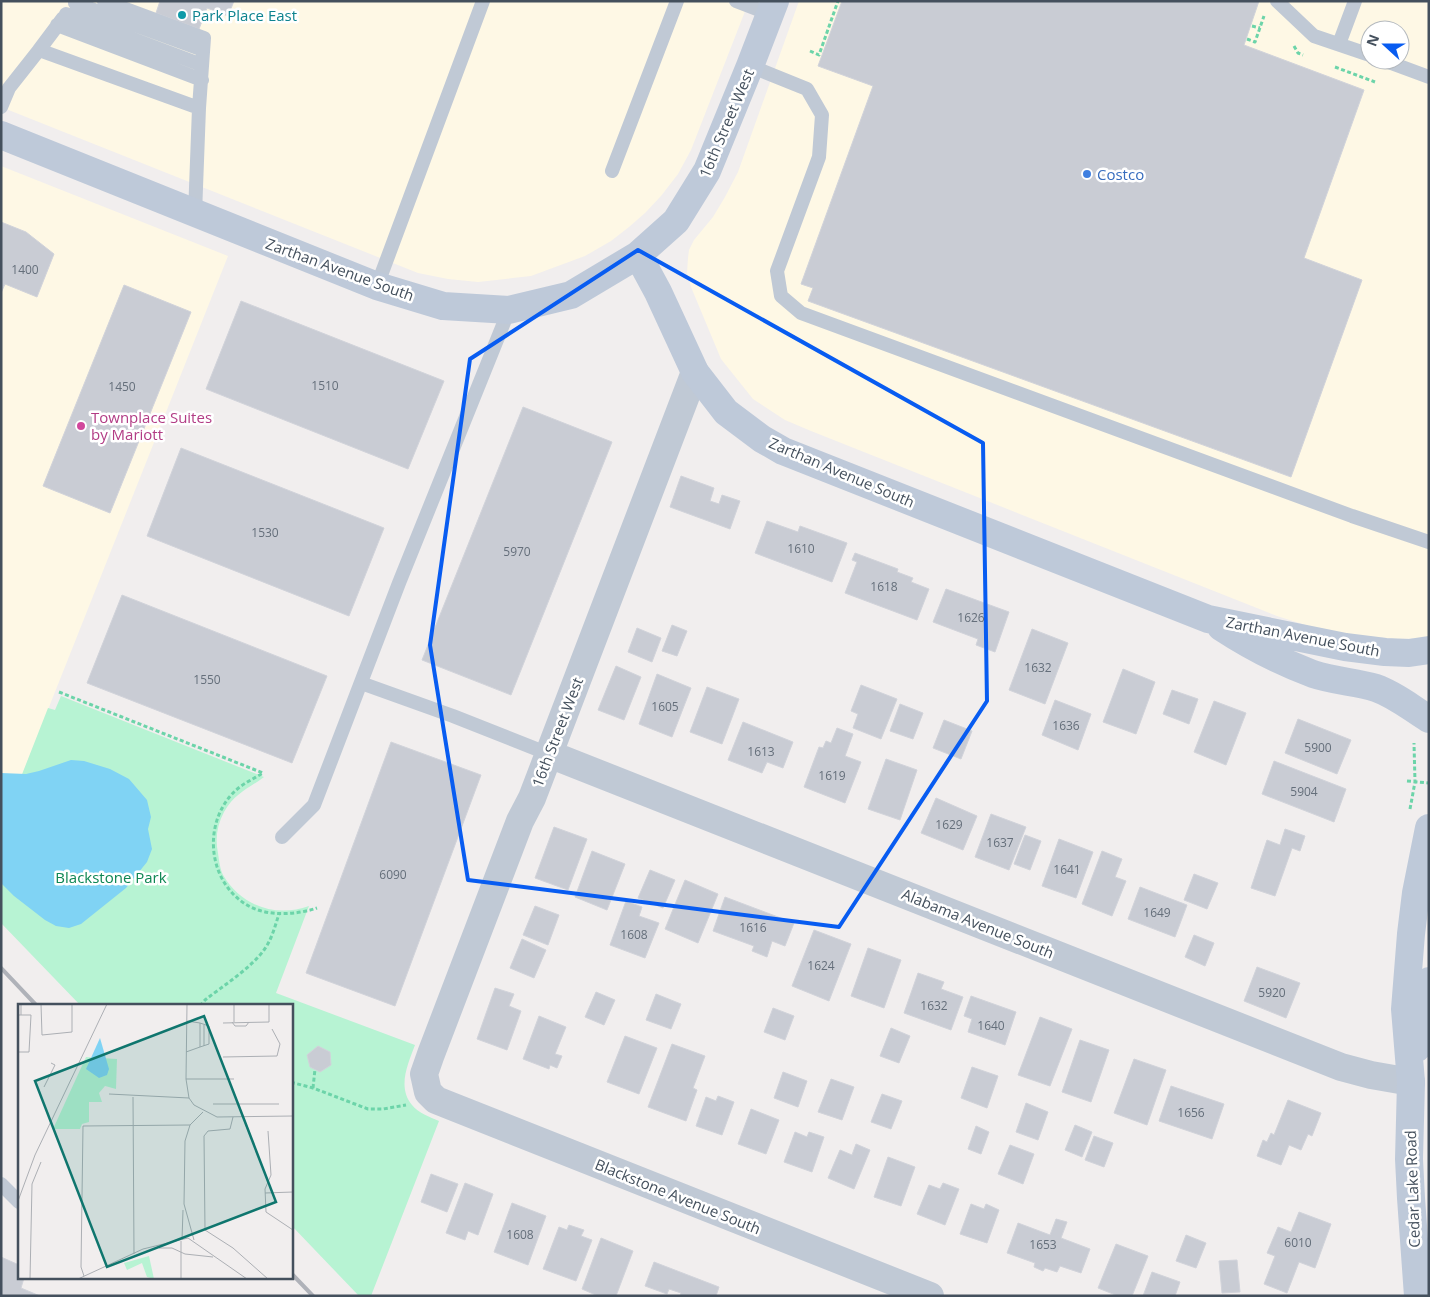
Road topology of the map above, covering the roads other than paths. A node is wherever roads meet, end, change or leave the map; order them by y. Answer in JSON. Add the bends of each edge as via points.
{"nodes":[{"id":1,"x":104,"y":1,"type":"edge"},
{"id":2,"x":483,"y":1,"type":"edge"},
{"id":3,"x":677,"y":1,"type":"edge"},
{"id":4,"x":736,"y":1,"type":"edge"},
{"id":5,"x":1278,"y":1,"type":"edge"},
{"id":6,"x":1355,"y":1,"type":"edge"},
{"id":7,"x":72,"y":6,"type":"edge"},
{"id":8,"x":773,"y":7,"type":"edge"},
{"id":9,"x":57,"y":25,"type":"junction"},
{"id":10,"x":1339,"y":44,"type":"junction"},
{"id":11,"x":39,"y":50,"type":"junction"},
{"id":12,"x":203,"y":50,"type":"junction"},
{"id":13,"x":1360,"y":51,"type":"edge"},
{"id":14,"x":202,"y":65,"type":"junction"},
{"id":15,"x":750,"y":66,"type":"junction"},
{"id":16,"x":1410,"y":70,"type":"edge"},
{"id":17,"x":1429,"y":77,"type":"edge"},
{"id":18,"x":202,"y":80,"type":"junction"},
{"id":19,"x":1,"y":107,"type":"edge"},
{"id":20,"x":199,"y":108,"type":"junction"},
{"id":21,"x":1,"y":135,"type":"edge"},
{"id":22,"x":612,"y":170,"type":"dead end"},
{"id":23,"x":195,"y":214,"type":"junction"},
{"id":24,"x":638,"y":255,"type":"junction"},
{"id":25,"x":377,"y":286,"type":"junction"},
{"id":26,"x":509,"y":310,"type":"junction"},
{"id":27,"x":695,"y":372,"type":"junction"},
{"id":28,"x":1429,"y":542,"type":"edge"},
{"id":29,"x":1208,"y":619,"type":"junction"},
{"id":30,"x":1429,"y":650,"type":"edge"},
{"id":31,"x":361,"y":683,"type":"junction"},
{"id":32,"x":1429,"y":719,"type":"edge"},
{"id":33,"x":548,"y":754,"type":"junction"},
{"id":34,"x":1429,"y":828,"type":"edge"},
{"id":35,"x":282,"y":837,"type":"dead end"},
{"id":36,"x":1429,"y":981,"type":"edge"},
{"id":37,"x":1410,"y":1082,"type":"junction"},
{"id":38,"x":428,"y":1092,"type":"joint"},
{"id":39,"x":1,"y":1184,"type":"edge"},
{"id":40,"x":18,"y":1201,"type":"edge"},
{"id":41,"x":930,"y":1296,"type":"edge"},
{"id":42,"x":1418,"y":1296,"type":"edge"}],
"edges":[{"from":1,"to":12,"type":"lane","via":[[204,38]]},
{"from":2,"to":25,"type":"lane"},
{"from":3,"to":22,"type":"lane"},
{"from":4,"to":8,"type":"lane"},
{"from":5,"to":10,"type":"lane","via":[[1314,36]]},
{"from":6,"to":10,"type":"lane"},
{"from":7,"to":9,"type":"lane"},
{"from":7,"to":12,"type":"lane"},
{"from":7,"to":14,"type":"lane"},
{"from":8,"to":15,"type":"street","name":"16th Street West"},
{"from":9,"to":11,"type":"lane"},
{"from":9,"to":18,"type":"lane"},
{"from":10,"to":13,"type":"lane"},
{"from":11,"to":19,"type":"lane","via":[[9,88]]},
{"from":11,"to":20,"type":"lane"},
{"from":12,"to":14,"type":"lane"},
{"from":14,"to":18,"type":"lane"},
{"from":15,"to":24,"type":"street","name":"16th Street West","via":[[707,171],[676,221]]},
{"from":15,"to":28,"type":"lane","via":[[807,89],[822,115],[819,157],[777,271],[781,296],[802,313]]},
{"from":16,"to":17,"type":"lane"},
{"from":18,"to":20,"type":"lane"},
{"from":20,"to":23,"type":"lane"},
{"from":21,"to":23,"type":"street","name":"Zarthan Avenue South"},
{"from":23,"to":25,"type":"street","name":"Zarthan Avenue South"},
{"from":24,"to":26,"type":"street","name":"Zarthan Avenue South","via":[[571,295]]},
{"from":24,"to":27,"type":"street","name":"Zarthan Avenue South"},
{"from":25,"to":26,"type":"street","name":"Zarthan Avenue South","via":[[443,306]]},
{"from":26,"to":31,"type":"lane"},
{"from":27,"to":29,"type":"street","name":"Zarthan Avenue South","via":[[726,412],[783,451]]},
{"from":27,"to":33,"type":"street","name":"16th Street West"},
{"from":29,"to":30,"type":"street","name":"Zarthan Avenue South","via":[[1345,647],[1409,653]]},
{"from":29,"to":32,"type":"street","name":"Zarthan Avenue South","via":[[1252,647],[1314,674],[1376,688],[1399,698]]},
{"from":31,"to":33,"type":"lane"},
{"from":31,"to":35,"type":"lane","via":[[314,805]]},
{"from":33,"to":37,"type":"street","name":"Alabama Avenue South","via":[[1341,1066]]},
{"from":33,"to":38,"type":"street","name":"16th Street West","via":[[431,1054],[424,1074]]},
{"from":34,"to":37,"type":"street","name":"Cedar Lake Road","via":[[1416,893],[1407,971],[1405,1009]]},
{"from":36,"to":37,"type":"street","name":"Cedar Lake Road"},
{"from":37,"to":42,"type":"street","name":"Cedar Lake Road","via":[[1409,1159]]},
{"from":38,"to":41,"type":"street","name":"Blackstone Avenue South","via":[[436,1100]]},
{"from":39,"to":40,"type":"lane"}]}
